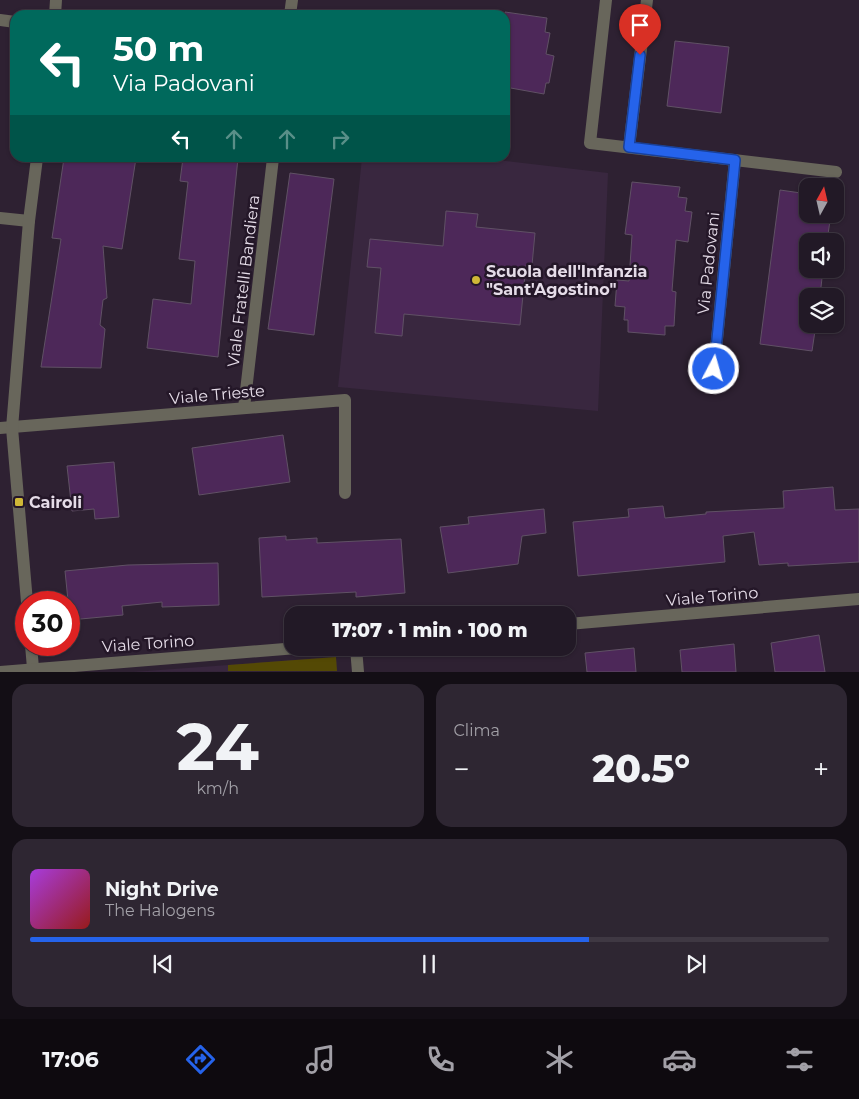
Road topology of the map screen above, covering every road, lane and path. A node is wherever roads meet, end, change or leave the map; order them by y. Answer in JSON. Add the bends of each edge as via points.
{"nodes":[{"id":1,"x":606,"y":0,"type":"edge"},
{"id":2,"x":646,"y":0,"type":"edge"},
{"id":3,"x":629,"y":147,"type":"junction"},
{"id":4,"x":735,"y":160,"type":"junction"},
{"id":5,"x":36,"y":162,"type":"edge"},
{"id":6,"x":274,"y":162,"type":"edge"},
{"id":7,"x":836,"y":172,"type":"dead end"},
{"id":8,"x":0,"y":218,"type":"edge"},
{"id":9,"x":29,"y":220,"type":"junction"},
{"id":10,"x":714,"y":369,"type":"dead end"},
{"id":11,"x":244,"y":408,"type":"junction"},
{"id":12,"x":6,"y":428,"type":"edge"},
{"id":13,"x":345,"y":493,"type":"dead end"},
{"id":14,"x":26,"y":591,"type":"edge"},
{"id":15,"x":859,"y":599,"type":"edge"},
{"id":16,"x":576,"y":623,"type":"edge"},
{"id":17,"x":284,"y":649,"type":"edge"},
{"id":18,"x":32,"y":656,"type":"edge"},
{"id":19,"x":357,"y":656,"type":"edge"},
{"id":20,"x":33,"y":668,"type":"junction"},
{"id":21,"x":0,"y":672,"type":"edge"},
{"id":22,"x":358,"y":672,"type":"edge"}],
"edges":[{"from":1,"to":3,"type":"street","via":[[590,143]]},
{"from":2,"to":3,"type":"street"},
{"from":3,"to":4,"type":"street"},
{"from":4,"to":7,"type":"street"},
{"from":4,"to":10,"type":"street","name":"Via Padovani"},
{"from":5,"to":9,"type":"street"},
{"from":6,"to":11,"type":"street","name":"Viale Fratelli Bandiera"},
{"from":8,"to":9,"type":"street"},
{"from":9,"to":12,"type":"street"},
{"from":11,"to":12,"type":"street","name":"Viale Trieste"},
{"from":11,"to":13,"type":"street","name":"Viale Trieste","via":[[345,400]]},
{"from":12,"to":14,"type":"street"},
{"from":15,"to":16,"type":"street","name":"Viale Torino"},
{"from":17,"to":20,"type":"street","name":"Viale Torino"},
{"from":18,"to":20,"type":"street"},
{"from":19,"to":22,"type":"street"},
{"from":20,"to":21,"type":"street","name":"Viale Torino"}]}
